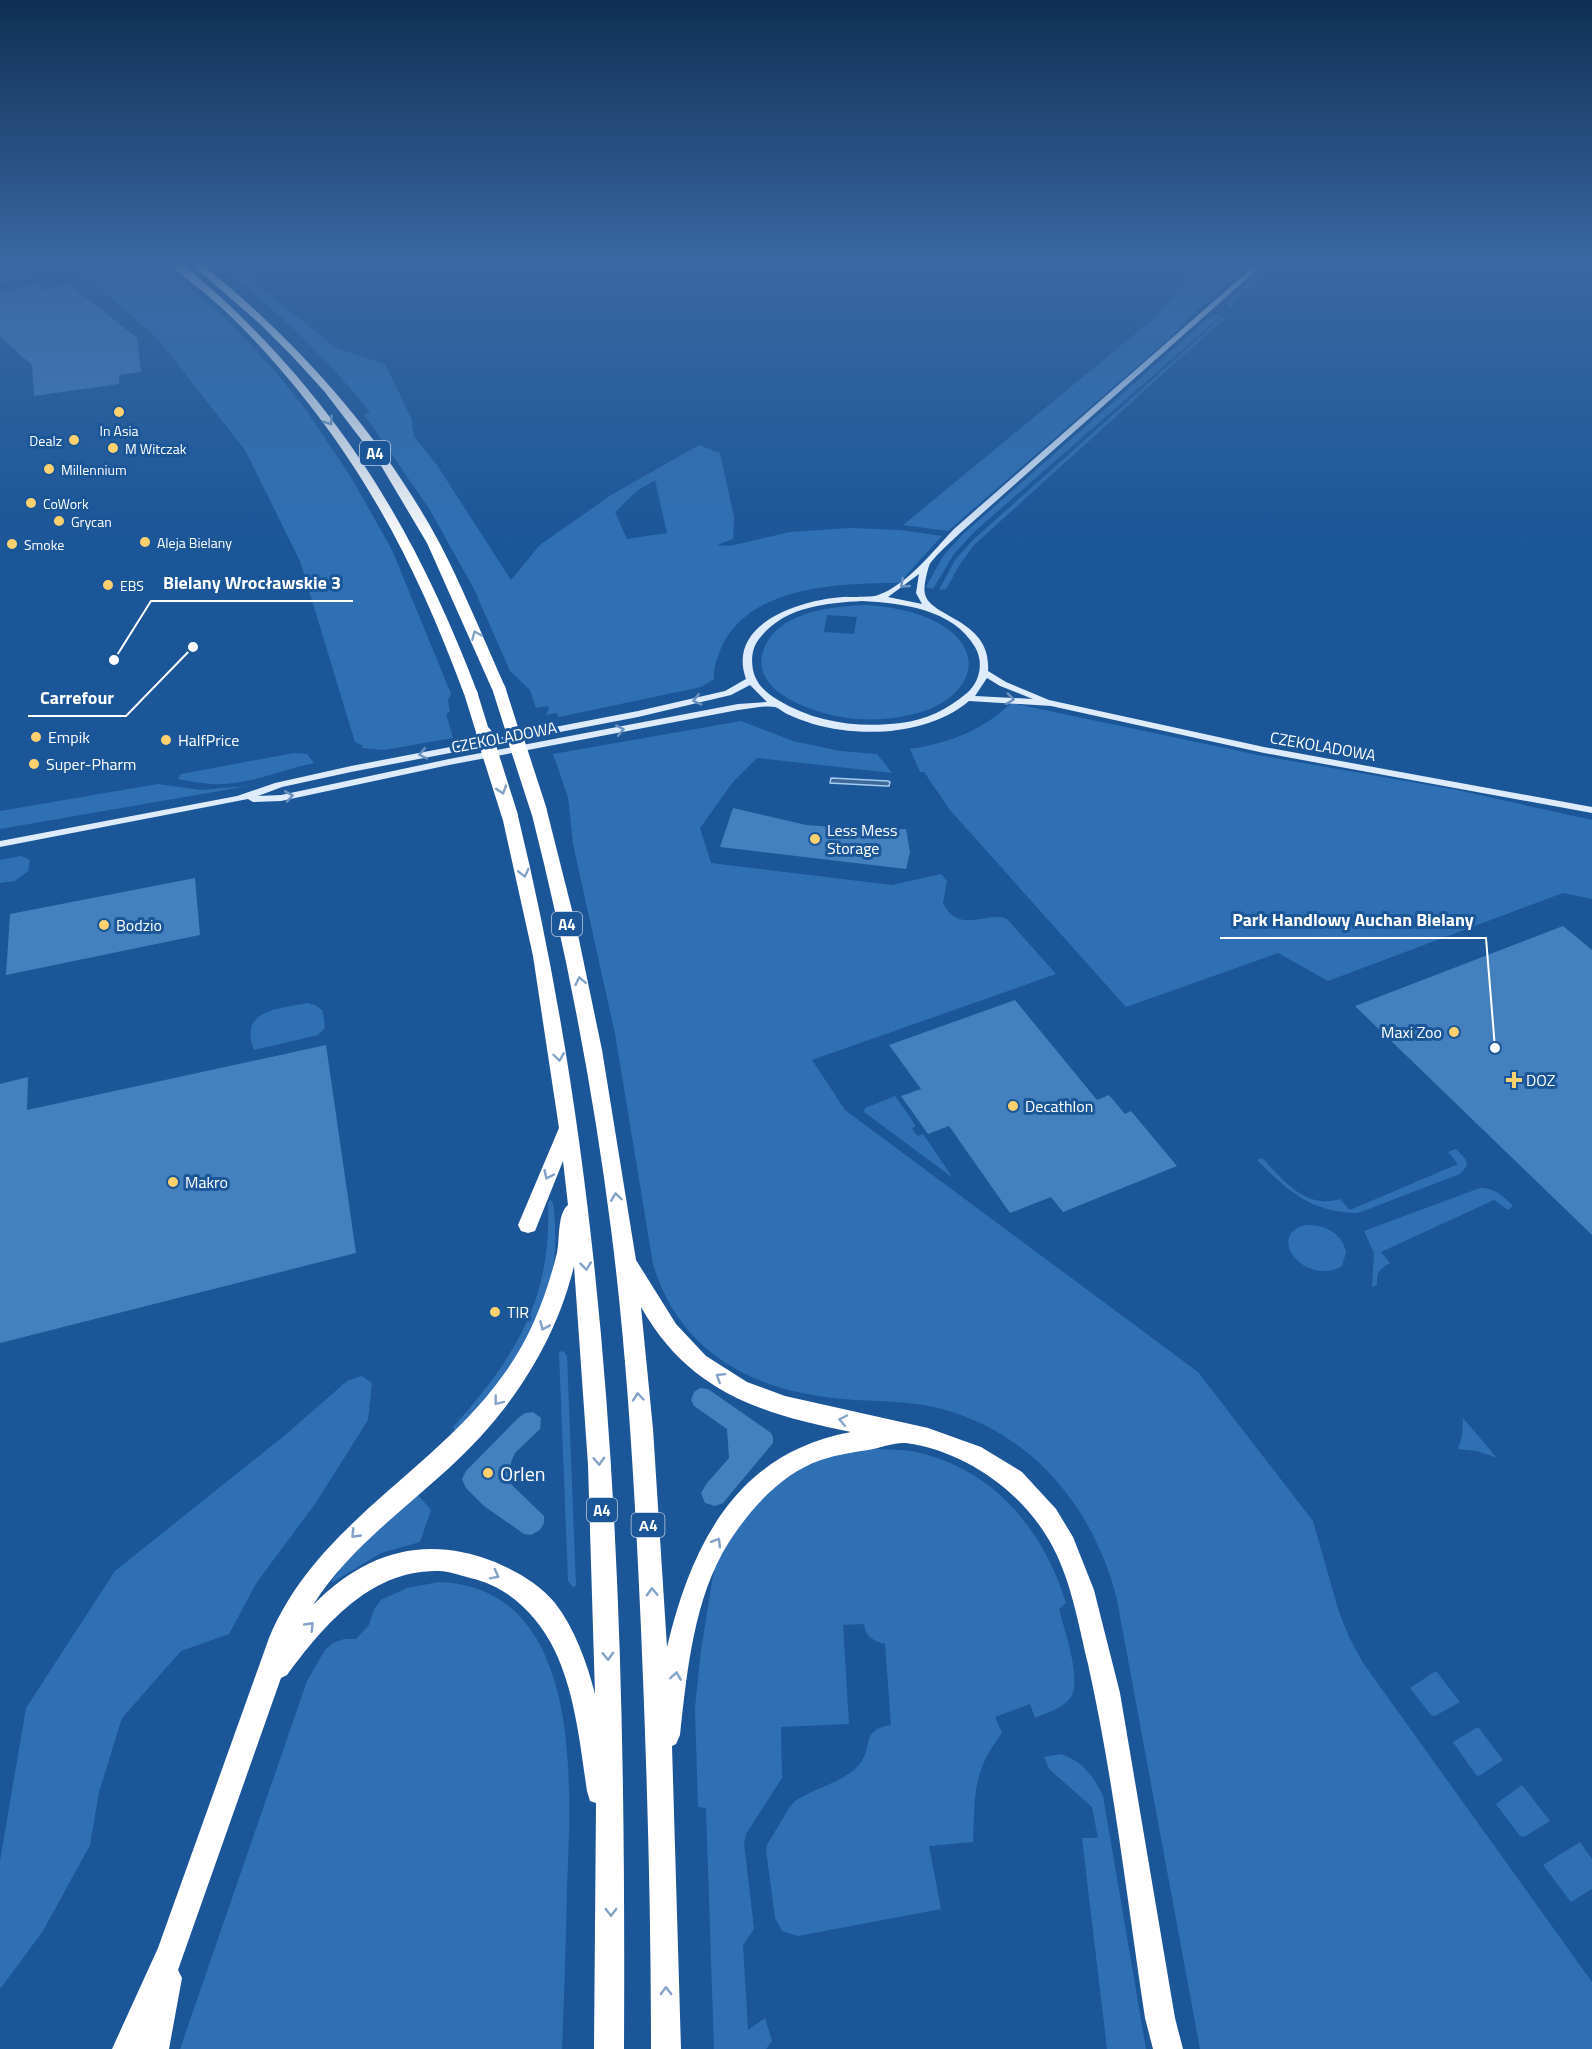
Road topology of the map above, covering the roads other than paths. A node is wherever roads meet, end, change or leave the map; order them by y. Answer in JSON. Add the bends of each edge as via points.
{"nodes":[{"id":1,"x":275,"y":356,"type":"edge"},
{"id":2,"x":298,"y":356,"type":"edge"},
{"id":3,"x":1156,"y":356,"type":"edge"},
{"id":4,"x":925,"y":567,"type":"junction"},
{"id":5,"x":880,"y":598,"type":"junction"},
{"id":6,"x":928,"y":608,"type":"junction"},
{"id":7,"x":984,"y":672,"type":"junction"},
{"id":8,"x":751,"y":680,"type":"junction"},
{"id":9,"x":969,"y":698,"type":"junction"},
{"id":10,"x":1051,"y":703,"type":"junction"},
{"id":11,"x":775,"y":704,"type":"junction"},
{"id":12,"x":239,"y":799,"type":"junction"},
{"id":13,"x":1592,"y":810,"type":"edge"},
{"id":14,"x":0,"y":844,"type":"edge"},
{"id":15,"x":569,"y":1125,"type":"junction"},
{"id":16,"x":574,"y":1167,"type":"junction"},
{"id":17,"x":528,"y":1225,"type":"dead end"},
{"id":18,"x":624,"y":1255,"type":"junction"},
{"id":19,"x":900,"y":1433,"type":"junction"},
{"id":20,"x":264,"y":1691,"type":"junction"},
{"id":21,"x":662,"y":1797,"type":"junction"},
{"id":22,"x":609,"y":1854,"type":"junction"},
{"id":23,"x":171,"y":1953,"type":"junction"},
{"id":24,"x":1160,"y":2018,"type":"junction"},
{"id":25,"x":127,"y":2049,"type":"edge"},
{"id":26,"x":154,"y":2049,"type":"edge"},
{"id":27,"x":609,"y":2049,"type":"edge"},
{"id":28,"x":666,"y":2049,"type":"edge"},
{"id":29,"x":1162,"y":2049,"type":"edge"},
{"id":30,"x":1168,"y":2049,"type":"edge"}],
"edges":[{"from":1,"to":15,"type":"highway","number":"A4","one_way":true,"bridge":true,"via":[[319,407],[366,474],[442,617],[510,816],[543,958]]},
{"from":18,"to":2,"type":"highway","number":"A4","one_way":true,"bridge":true,"via":[[592,1038],[558,880],[498,689],[432,542],[387,468]]},
{"from":3,"to":4,"type":"main road","via":[[957,531]]},
{"from":4,"to":5,"type":"main road","one_way":true,"via":[[901,588]]},
{"from":4,"to":6,"type":"main road","via":[[920,593]]},
{"from":5,"to":6,"type":"main road"},
{"from":5,"to":8,"type":"main road","via":[[846,598],[807,605],[778,617],[751,644],[747,664]]},
{"from":6,"to":7,"type":"main road","via":[[973,637],[984,657]]},
{"from":7,"to":9,"type":"main road"},
{"from":7,"to":10,"type":"main road","name":"CZEKOLADOWA"},
{"from":8,"to":11,"type":"main road"},
{"from":8,"to":12,"type":"main road","name":"CZEKOLADOWA","one_way":true,"via":[[728,693],[385,762],[279,785]]},
{"from":9,"to":10,"type":"main road","name":"CZEKOLADOWA","one_way":true},
{"from":9,"to":11,"type":"main road","via":[[951,711],[925,721],[887,728],[819,722]]},
{"from":10,"to":13,"type":"main road","name":"CZEKOLADOWA","via":[[1264,750]]},
{"from":12,"to":11,"type":"main road","name":"CZEKOLADOWA","one_way":true,"via":[[281,798],[738,707]]},
{"from":12,"to":14,"type":"main road","name":"CZEKOLADOWA"},
{"from":15,"to":16,"type":"highway","number":"A4"},
{"from":15,"to":17,"type":"highway","one_way":true},
{"from":16,"to":20,"type":"highway","one_way":true,"via":[[567,1251],[535,1347],[480,1423],[367,1523],[314,1581],[286,1628]]},
{"from":16,"to":22,"type":"highway","number":"A4","one_way":true,"via":[[587,1280],[604,1545]]},
{"from":19,"to":18,"type":"highway","one_way":true,"via":[[772,1404],[699,1364],[657,1316]]},
{"from":21,"to":18,"type":"highway","number":"А4","one_way":true,"via":[[651,1579]]},
{"from":21,"to":19,"type":"highway","one_way":true,"via":[[673,1692],[692,1595],[710,1552],[740,1506],[773,1474],[810,1453]]},
{"from":19,"to":24,"type":"highway","via":[[949,1443],[999,1469],[1047,1514],[1071,1555],[1084,1593],[1114,1728]]},
{"from":20,"to":22,"type":"highway","one_way":true,"via":[[297,1640],[349,1589],[375,1574],[409,1562],[439,1559],[488,1570],[530,1597],[561,1637],[580,1684],[590,1729]]},
{"from":20,"to":23,"type":"highway"},
{"from":28,"to":21,"type":"highway","number":"А4","one_way":true},
{"from":22,"to":27,"type":"highway","number":"A4","one_way":true},
{"from":23,"to":25,"type":"highway"},
{"from":23,"to":26,"type":"highway"},
{"from":24,"to":29,"type":"highway"},
{"from":24,"to":30,"type":"highway"}]}
